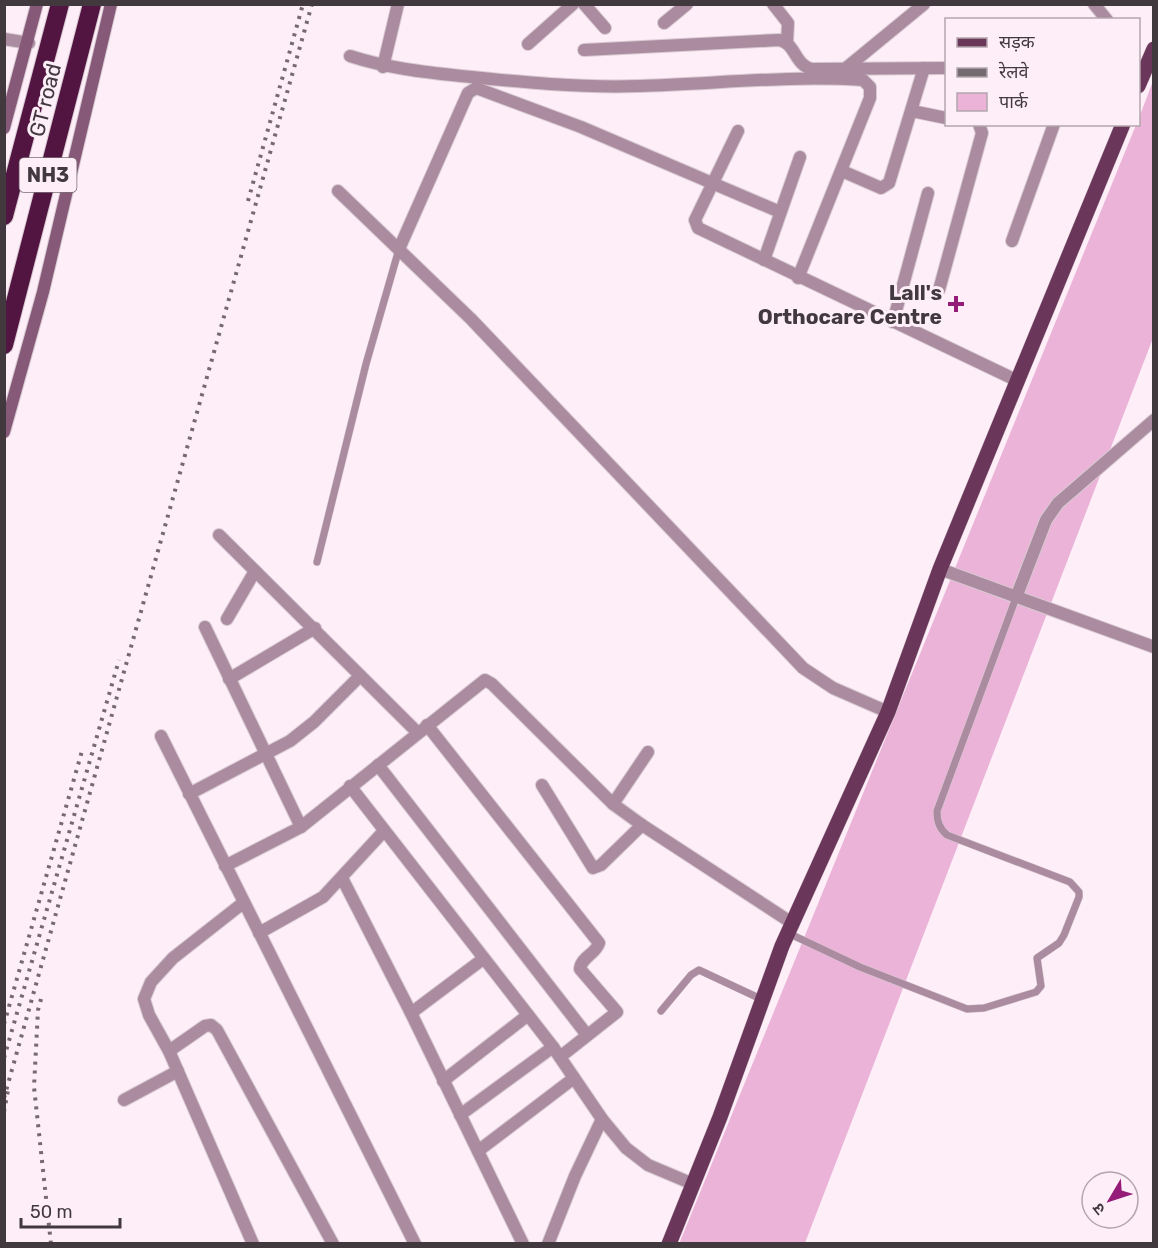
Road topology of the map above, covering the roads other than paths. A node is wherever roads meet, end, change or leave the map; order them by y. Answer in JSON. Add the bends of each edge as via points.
{"nodes":[{"id":1,"x":37,"y":4,"type":"edge"},
{"id":2,"x":60,"y":4,"type":"edge"},
{"id":3,"x":92,"y":4,"type":"edge"},
{"id":4,"x":111,"y":4,"type":"edge"},
{"id":5,"x":398,"y":4,"type":"edge"},
{"id":6,"x":573,"y":4,"type":"edge"},
{"id":7,"x":584,"y":4,"type":"edge"},
{"id":8,"x":687,"y":4,"type":"edge"},
{"id":9,"x":773,"y":4,"type":"edge"},
{"id":10,"x":924,"y":4,"type":"edge"},
{"id":11,"x":664,"y":23,"type":"dead end"},
{"id":12,"x":605,"y":28,"type":"dead end"},
{"id":13,"x":4,"y":39,"type":"edge"},
{"id":14,"x":29,"y":43,"type":"junction"},
{"id":15,"x":787,"y":43,"type":"junction"},
{"id":16,"x":528,"y":44,"type":"dead end"},
{"id":17,"x":584,"y":50,"type":"dead end"},
{"id":18,"x":350,"y":56,"type":"dead end"},
{"id":19,"x":1147,"y":56,"type":"edge"},
{"id":20,"x":383,"y":67,"type":"junction"},
{"id":21,"x":924,"y":68,"type":"junction"},
{"id":22,"x":945,"y":68,"type":"edge"},
{"id":23,"x":845,"y":69,"type":"junction"},
{"id":24,"x":1140,"y":79,"type":"edge"},
{"id":25,"x":912,"y":111,"type":"junction"},
{"id":26,"x":945,"y":118,"type":"edge"},
{"id":27,"x":980,"y":126,"type":"edge"},
{"id":28,"x":1053,"y":126,"type":"edge"},
{"id":29,"x":1122,"y":126,"type":"edge"},
{"id":30,"x":4,"y":128,"type":"edge"},
{"id":31,"x":738,"y":131,"type":"dead end"},
{"id":32,"x":800,"y":157,"type":"dead end"},
{"id":33,"x":842,"y":171,"type":"junction"},
{"id":34,"x":714,"y":185,"type":"junction"},
{"id":35,"x":338,"y":191,"type":"dead end"},
{"id":36,"x":928,"y":193,"type":"dead end"},
{"id":37,"x":780,"y":212,"type":"junction"},
{"id":38,"x":4,"y":216,"type":"edge"},
{"id":39,"x":1012,"y":241,"type":"dead end"},
{"id":40,"x":399,"y":249,"type":"junction"},
{"id":41,"x":764,"y":260,"type":"junction"},
{"id":42,"x":798,"y":278,"type":"junction"},
{"id":43,"x":939,"y":290,"type":"dead end"},
{"id":44,"x":893,"y":322,"type":"junction"},
{"id":45,"x":4,"y":345,"type":"edge"},
{"id":46,"x":1018,"y":381,"type":"junction"},
{"id":47,"x":1154,"y":420,"type":"edge"},
{"id":48,"x":4,"y":432,"type":"edge"},
{"id":49,"x":219,"y":535,"type":"dead end"},
{"id":50,"x":317,"y":562,"type":"dead end"},
{"id":51,"x":940,"y":569,"type":"junction"},
{"id":52,"x":255,"y":571,"type":"junction"},
{"id":53,"x":1017,"y":596,"type":"junction"},
{"id":54,"x":227,"y":619,"type":"dead end"},
{"id":55,"x":205,"y":627,"type":"dead end"},
{"id":56,"x":315,"y":628,"type":"junction"},
{"id":57,"x":1154,"y":647,"type":"edge"},
{"id":58,"x":360,"y":676,"type":"junction"},
{"id":59,"x":229,"y":679,"type":"junction"},
{"id":60,"x":888,"y":712,"type":"junction"},
{"id":61,"x":422,"y":729,"type":"junction"},
{"id":62,"x":160,"y":736,"type":"dead end"},
{"id":63,"x":648,"y":752,"type":"dead end"},
{"id":64,"x":266,"y":756,"type":"junction"},
{"id":65,"x":378,"y":765,"type":"junction"},
{"id":66,"x":542,"y":785,"type":"dead end"},
{"id":67,"x":350,"y":786,"type":"junction"},
{"id":68,"x":189,"y":794,"type":"junction"},
{"id":69,"x":613,"y":804,"type":"junction"},
{"id":70,"x":642,"y":825,"type":"junction"},
{"id":71,"x":301,"y":827,"type":"junction"},
{"id":72,"x":384,"y":831,"type":"junction"},
{"id":73,"x":225,"y":866,"type":"junction"},
{"id":74,"x":342,"y":878,"type":"junction"},
{"id":75,"x":243,"y":903,"type":"junction"},
{"id":76,"x":790,"y":928,"type":"junction"},
{"id":77,"x":259,"y":933,"type":"junction"},
{"id":78,"x":483,"y":959,"type":"junction"},
{"id":79,"x":763,"y":1000,"type":"junction"},
{"id":80,"x":661,"y":1011,"type":"dead end"},
{"id":81,"x":411,"y":1013,"type":"junction"},
{"id":82,"x":528,"y":1015,"type":"junction"},
{"id":83,"x":587,"y":1035,"type":"junction"},
{"id":84,"x":169,"y":1051,"type":"junction"},
{"id":85,"x":557,"y":1052,"type":"junction"},
{"id":86,"x":178,"y":1071,"type":"junction"},
{"id":87,"x":574,"y":1077,"type":"junction"},
{"id":88,"x":443,"y":1081,"type":"junction"},
{"id":89,"x":124,"y":1100,"type":"dead end"},
{"id":90,"x":460,"y":1115,"type":"junction"},
{"id":91,"x":602,"y":1119,"type":"junction"},
{"id":92,"x":478,"y":1151,"type":"junction"},
{"id":93,"x":693,"y":1184,"type":"junction"},
{"id":94,"x":253,"y":1244,"type":"edge"},
{"id":95,"x":333,"y":1244,"type":"edge"},
{"id":96,"x":415,"y":1244,"type":"edge"},
{"id":97,"x":523,"y":1244,"type":"edge"},
{"id":98,"x":548,"y":1244,"type":"edge"},
{"id":99,"x":669,"y":1244,"type":"edge"}],
"edges":[{"from":1,"to":14,"type":"main road"},
{"from":2,"to":38,"type":"highway","name":"GT road","number":"NH3"},
{"from":3,"to":45,"type":"highway","name":"GT road","number":"NH3"},
{"from":4,"to":48,"type":"main road","via":[[43,292]]},
{"from":5,"to":20,"type":"street"},
{"from":6,"to":16,"type":"street"},
{"from":7,"to":12,"type":"street"},
{"from":8,"to":11,"type":"street"},
{"from":9,"to":15,"type":"street","via":[[788,23]]},
{"from":10,"to":23,"type":"street"},
{"from":13,"to":14,"type":"street"},
{"from":14,"to":30,"type":"main road"},
{"from":15,"to":17,"type":"street","via":[[771,40]]},
{"from":15,"to":23,"type":"street","via":[[798,63],[806,68]]},
{"from":18,"to":20,"type":"street"},
{"from":19,"to":24,"type":"main road"},
{"from":20,"to":33,"type":"street","via":[[594,86],[863,80],[870,87],[870,98]]},
{"from":21,"to":22,"type":"street"},
{"from":21,"to":23,"type":"street"},
{"from":21,"to":25,"type":"street"},
{"from":25,"to":26,"type":"street"},
{"from":25,"to":33,"type":"street","via":[[886,186],[881,188]]},
{"from":27,"to":43,"type":"street","via":[[982,134]]},
{"from":28,"to":39,"type":"street"},
{"from":29,"to":46,"type":"main road"},
{"from":31,"to":34,"type":"street"},
{"from":32,"to":37,"type":"street"},
{"from":33,"to":42,"type":"street"},
{"from":34,"to":37,"type":"street"},
{"from":34,"to":40,"type":"street","via":[[581,127],[476,88],[468,93]]},
{"from":34,"to":41,"type":"street","via":[[695,220],[697,226]]},
{"from":35,"to":40,"type":"street"},
{"from":36,"to":44,"type":"street"},
{"from":37,"to":41,"type":"street"},
{"from":40,"to":50,"type":"lane"},
{"from":40,"to":60,"type":"street","via":[[471,319],[803,668],[833,688]]},
{"from":41,"to":42,"type":"street"},
{"from":42,"to":44,"type":"street"},
{"from":44,"to":46,"type":"street"},
{"from":46,"to":51,"type":"main road"},
{"from":47,"to":53,"type":"street","via":[[1058,503],[1046,520]]},
{"from":49,"to":52,"type":"street"},
{"from":51,"to":53,"type":"street"},
{"from":51,"to":60,"type":"main road"},
{"from":52,"to":54,"type":"street"},
{"from":52,"to":56,"type":"street"},
{"from":53,"to":57,"type":"street"},
{"from":53,"to":76,"type":"lane","via":[[937,819],[947,835],[1070,882],[1079,892],[1079,902],[1062,939],[1036,958],[1041,986],[1036,992],[984,1008],[967,1009],[860,968]]},
{"from":55,"to":59,"type":"street"},
{"from":56,"to":58,"type":"street"},
{"from":56,"to":59,"type":"street"},
{"from":58,"to":61,"type":"street"},
{"from":58,"to":64,"type":"street","via":[[303,732]]},
{"from":59,"to":64,"type":"street"},
{"from":60,"to":76,"type":"main road"},
{"from":61,"to":65,"type":"street"},
{"from":61,"to":69,"type":"street","via":[[484,680]]},
{"from":61,"to":83,"type":"street","via":[[599,943],[580,969],[616,1012]]},
{"from":62,"to":68,"type":"street"},
{"from":63,"to":69,"type":"street"},
{"from":64,"to":68,"type":"street"},
{"from":64,"to":71,"type":"street"},
{"from":65,"to":67,"type":"street"},
{"from":65,"to":83,"type":"street"},
{"from":66,"to":70,"type":"street","via":[[593,868],[601,865]]},
{"from":67,"to":71,"type":"street"},
{"from":67,"to":72,"type":"street"},
{"from":68,"to":73,"type":"street"},
{"from":69,"to":70,"type":"street"},
{"from":70,"to":76,"type":"street"},
{"from":71,"to":73,"type":"street"},
{"from":72,"to":74,"type":"street"},
{"from":72,"to":78,"type":"street"},
{"from":73,"to":75,"type":"street"},
{"from":74,"to":77,"type":"street","via":[[323,897]]},
{"from":74,"to":81,"type":"street"},
{"from":75,"to":77,"type":"street"},
{"from":75,"to":84,"type":"street","via":[[183,949],[145,991],[148,1015]]},
{"from":76,"to":79,"type":"main road"},
{"from":77,"to":96,"type":"street"},
{"from":78,"to":81,"type":"street"},
{"from":78,"to":82,"type":"street"},
{"from":79,"to":80,"type":"lane","via":[[699,970]]},
{"from":79,"to":93,"type":"main road"},
{"from":81,"to":88,"type":"street"},
{"from":82,"to":85,"type":"street"},
{"from":82,"to":88,"type":"street"},
{"from":83,"to":85,"type":"street"},
{"from":84,"to":86,"type":"street"},
{"from":84,"to":95,"type":"street","via":[[205,1026],[217,1030]]},
{"from":85,"to":87,"type":"street"},
{"from":85,"to":90,"type":"street"},
{"from":86,"to":89,"type":"street"},
{"from":86,"to":94,"type":"street"},
{"from":87,"to":91,"type":"street"},
{"from":87,"to":92,"type":"street"},
{"from":88,"to":90,"type":"street"},
{"from":90,"to":92,"type":"street"},
{"from":91,"to":93,"type":"street","via":[[639,1160]]},
{"from":91,"to":98,"type":"street","via":[[574,1176]]},
{"from":92,"to":97,"type":"street"},
{"from":93,"to":99,"type":"main road"}]}
